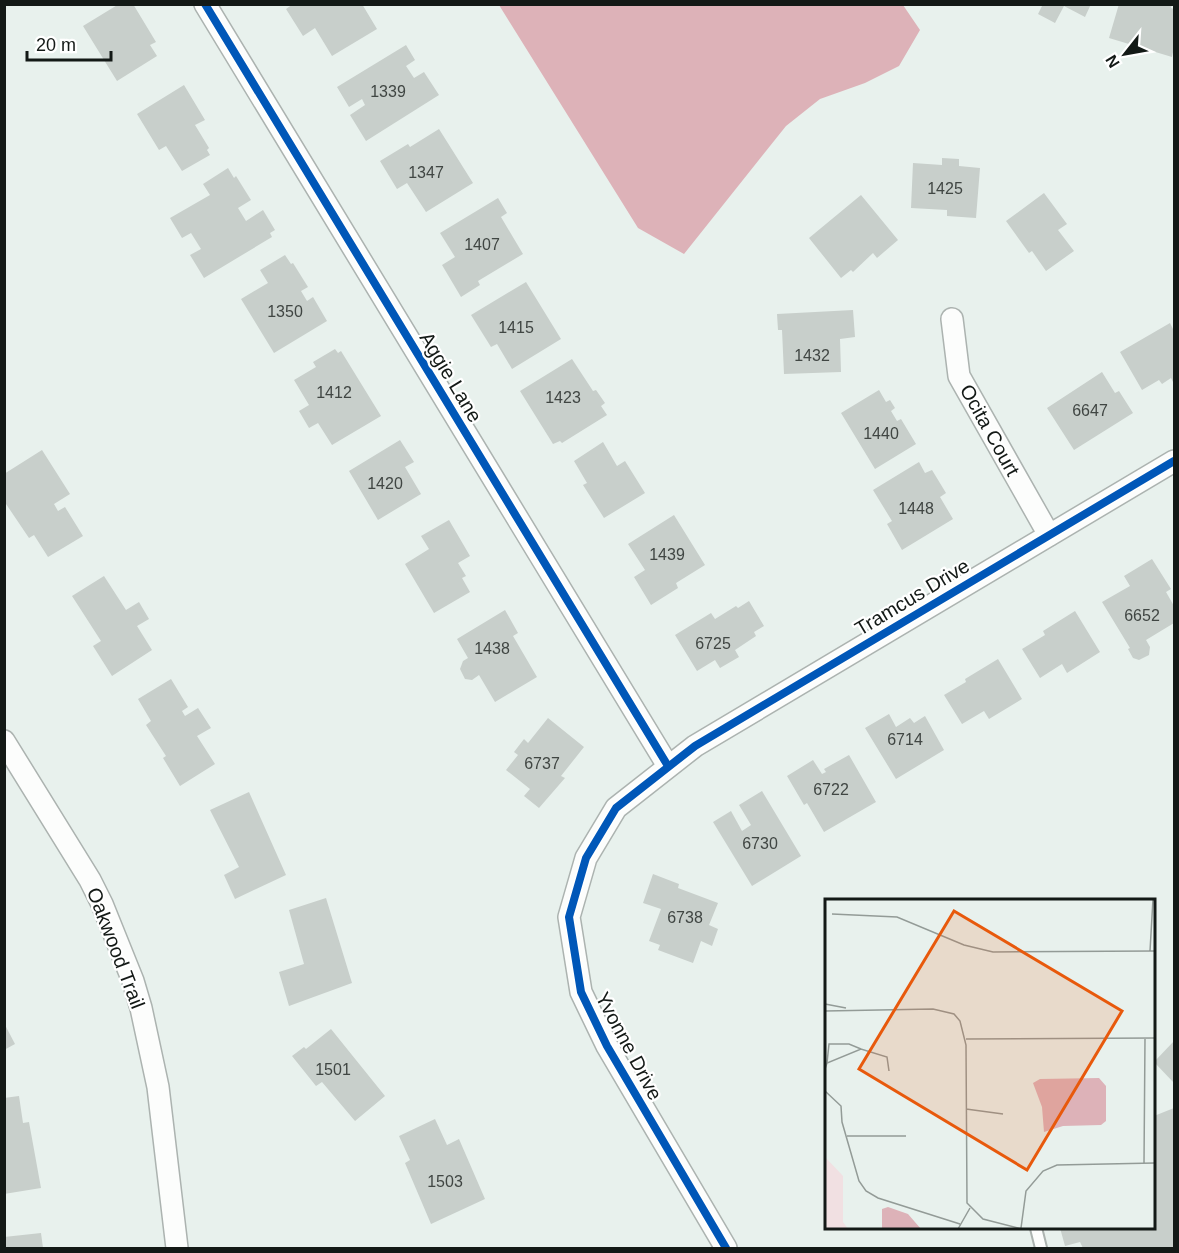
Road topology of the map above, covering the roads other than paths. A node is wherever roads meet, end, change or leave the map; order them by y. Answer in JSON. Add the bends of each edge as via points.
{"nodes":[{"id":1,"x":205,"y":4,"type":"edge"},
{"id":2,"x":952,"y":319,"type":"dead end"},
{"id":3,"x":1174,"y":461,"type":"edge"},
{"id":4,"x":1049,"y":535,"type":"junction"},
{"id":5,"x":4,"y":741,"type":"edge"},
{"id":6,"x":668,"y":766,"type":"junction"},
{"id":7,"x":1036,"y":1229,"type":"edge"},
{"id":8,"x":177,"y":1248,"type":"edge"},
{"id":9,"x":726,"y":1248,"type":"edge"},
{"id":10,"x":1041,"y":1248,"type":"edge"}],
"edges":[{"from":1,"to":6,"type":"street","name":"Aggie Lane"},
{"from":2,"to":4,"type":"street","name":"Ocita Court","via":[[959,376]]},
{"from":3,"to":4,"type":"street","name":"Tramcus Drive"},
{"from":4,"to":6,"type":"street","name":"Tramcus Drive","via":[[695,746]]},
{"from":5,"to":8,"type":"street","name":"Oakwood Trail","via":[[90,880],[133,981],[158,1087]]},
{"from":6,"to":9,"type":"street","name":"Yvonne Drive","via":[[616,808],[586,858],[569,917],[581,992],[607,1046]]},
{"from":7,"to":10,"type":"lane"}]}
